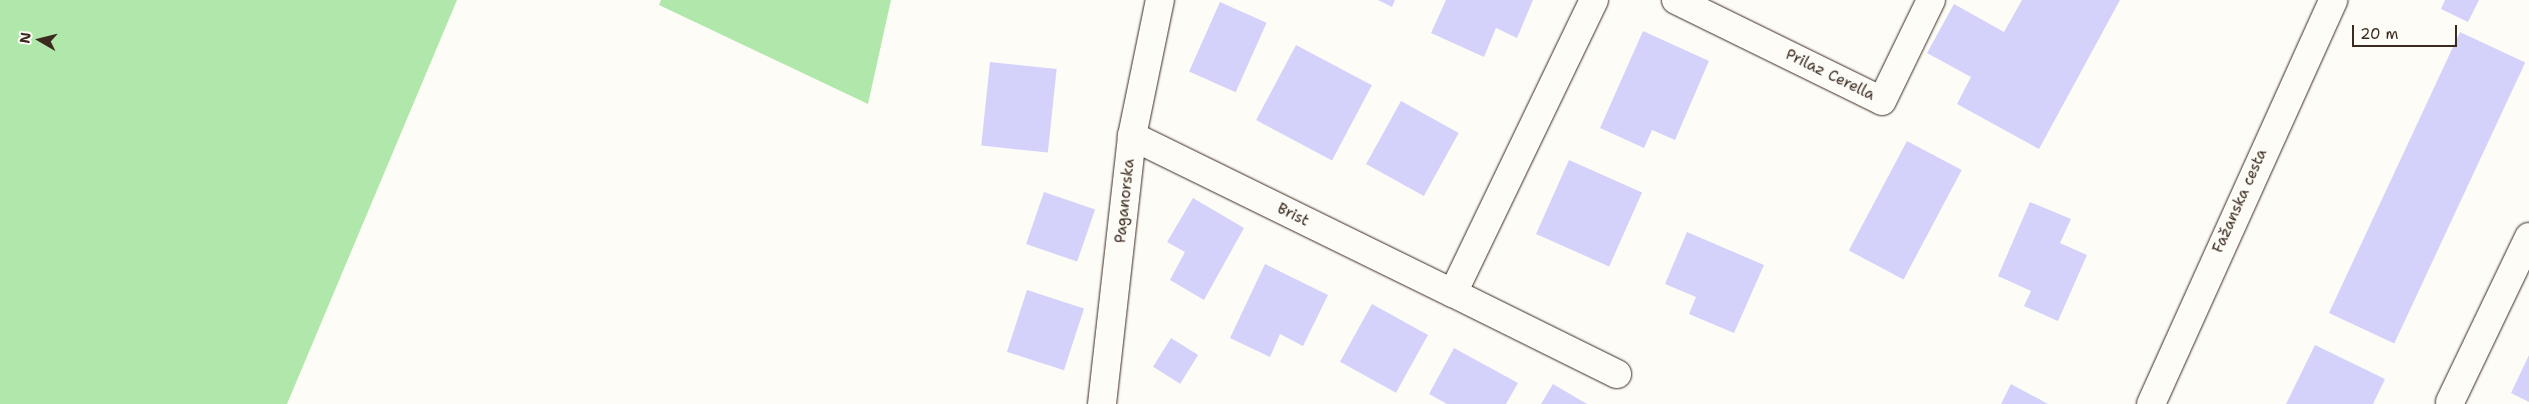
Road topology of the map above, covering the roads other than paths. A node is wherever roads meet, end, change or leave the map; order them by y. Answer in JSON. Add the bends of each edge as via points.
{"nodes":[{"id":1,"x":1160,"y":0,"type":"edge"},
{"id":2,"x":1594,"y":0,"type":"edge"},
{"id":3,"x":1676,"y":0,"type":"edge"},
{"id":4,"x":1931,"y":0,"type":"edge"},
{"id":5,"x":2333,"y":0,"type":"edge"},
{"id":6,"x":1132,"y":136,"type":"junction"},
{"id":7,"x":2529,"y":237,"type":"edge"},
{"id":8,"x":1453,"y":293,"type":"junction"},
{"id":9,"x":1617,"y":374,"type":"dead end"},
{"id":10,"x":2452,"y":403,"type":"edge"},
{"id":11,"x":1102,"y":404,"type":"edge"},
{"id":12,"x":2151,"y":404,"type":"edge"}],
"edges":[{"from":1,"to":6,"type":"street","name":"Paganorska"},
{"from":2,"to":8,"type":"street"},
{"from":3,"to":4,"type":"street","name":"Prilaz Cerella","via":[[1882,101]]},
{"from":5,"to":12,"type":"street","name":"Fažanska cesta"},
{"from":6,"to":8,"type":"street","name":"Brist"},
{"from":6,"to":11,"type":"street","name":"Paganorska"},
{"from":7,"to":10,"type":"street"},
{"from":8,"to":9,"type":"street","name":"Brist"}]}
